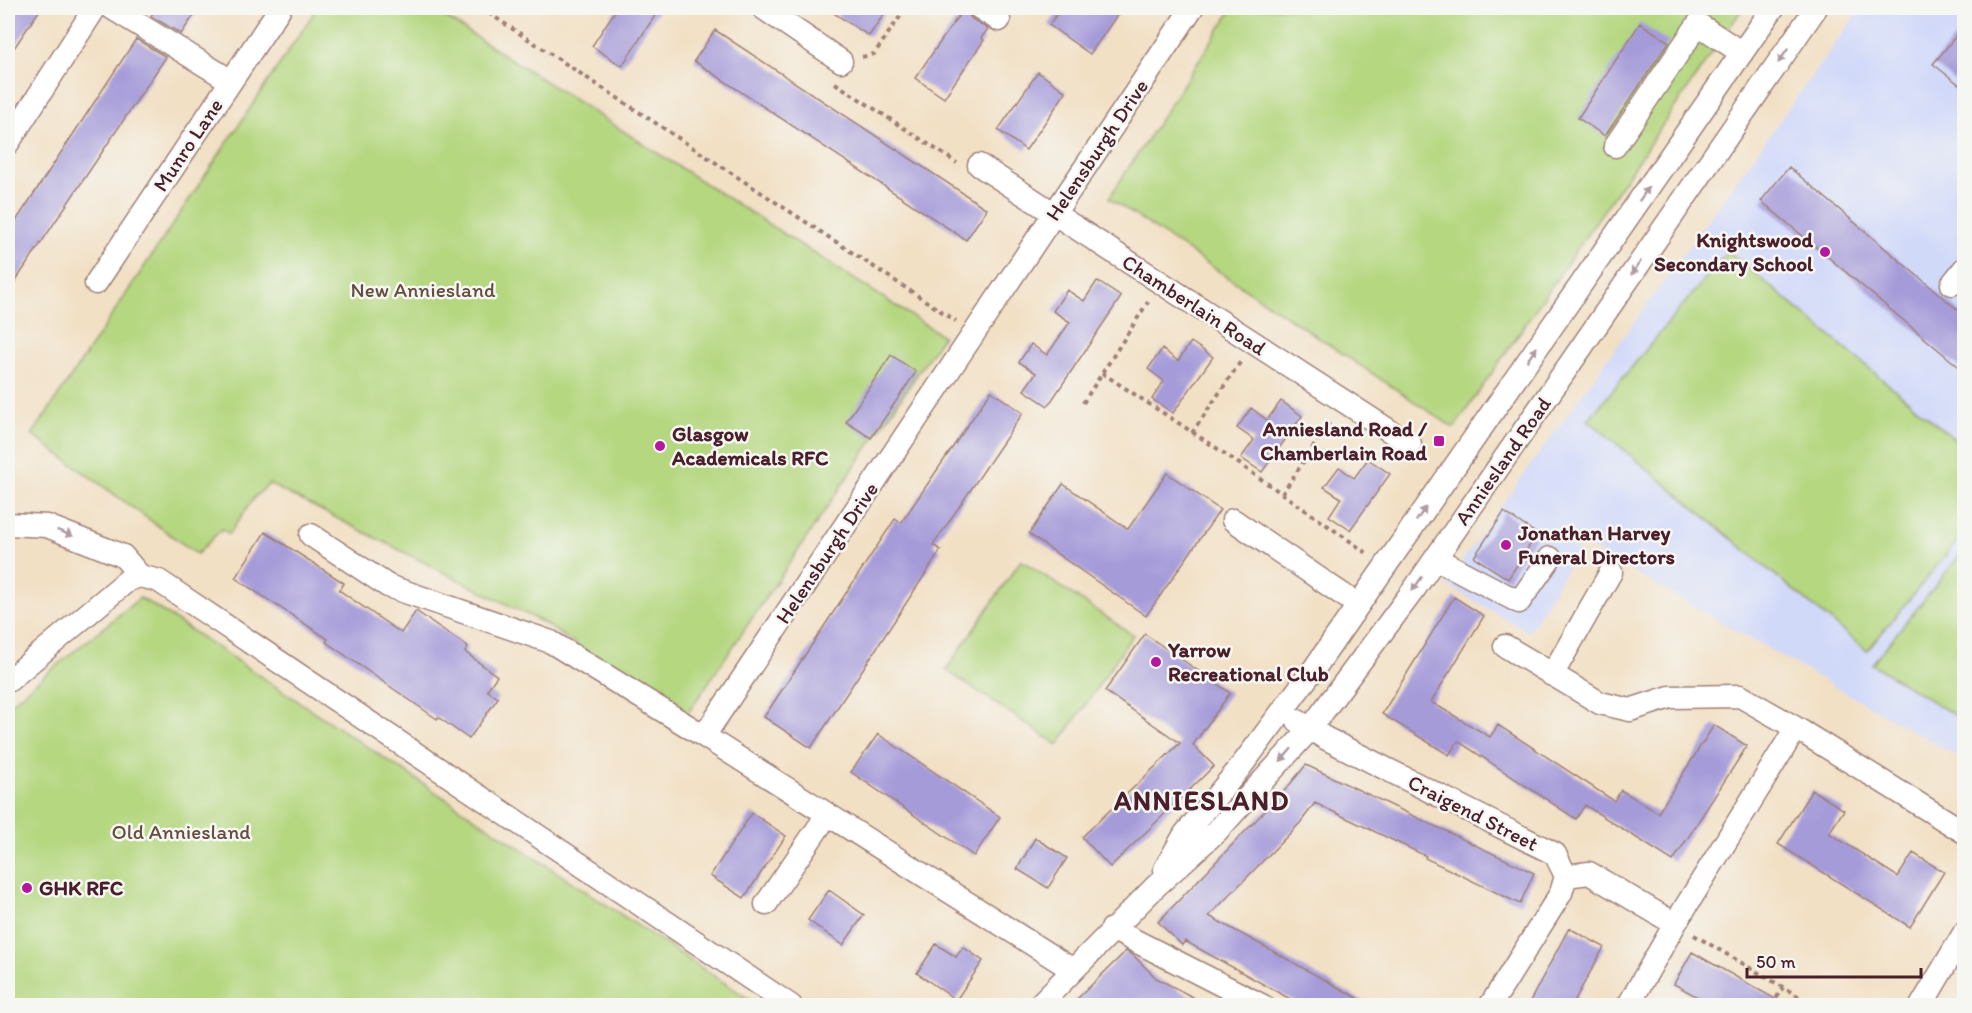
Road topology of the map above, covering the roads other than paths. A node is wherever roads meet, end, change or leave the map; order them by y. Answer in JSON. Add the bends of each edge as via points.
{"nodes":[{"id":1,"x":95,"y":8,"type":"edge"},
{"id":2,"x":112,"y":8,"type":"edge"},
{"id":3,"x":280,"y":8,"type":"edge"},
{"id":4,"x":763,"y":8,"type":"edge"},
{"id":5,"x":1192,"y":8,"type":"edge"},
{"id":6,"x":1773,"y":8,"type":"edge"},
{"id":7,"x":1816,"y":8,"type":"edge"},
{"id":8,"x":1742,"y":53,"type":"junction"},
{"id":9,"x":841,"y":61,"type":"road end"},
{"id":10,"x":231,"y":81,"type":"junction"},
{"id":11,"x":8,"y":143,"type":"edge"},
{"id":12,"x":1615,"y":146,"type":"dead end"},
{"id":13,"x":979,"y":165,"type":"road end"},
{"id":14,"x":1053,"y":215,"type":"junction"},
{"id":15,"x":96,"y":282,"type":"dead end"},
{"id":16,"x":1410,"y":444,"type":"dead end"},
{"id":17,"x":1233,"y":520,"type":"dead end"},
{"id":18,"x":8,"y":524,"type":"edge"},
{"id":19,"x":311,"y":535,"type":"dead end"},
{"id":20,"x":1435,"y":558,"type":"junction"},
{"id":21,"x":1550,"y":558,"type":"dead end"},
{"id":22,"x":1611,"y":572,"type":"dead end"},
{"id":23,"x":140,"y":576,"type":"junction"},
{"id":24,"x":1358,"y":605,"type":"junction"},
{"id":25,"x":1505,"y":646,"type":"dead end"},
{"id":26,"x":1552,"y":675,"type":"junction"},
{"id":27,"x":8,"y":681,"type":"edge"},
{"id":28,"x":1281,"y":711,"type":"junction"},
{"id":29,"x":1796,"y":728,"type":"junction"},
{"id":30,"x":1310,"y":729,"type":"junction"},
{"id":31,"x":704,"y":736,"type":"junction"},
{"id":32,"x":827,"y":815,"type":"junction"},
{"id":33,"x":1965,"y":832,"type":"edge"},
{"id":34,"x":1566,"y":876,"type":"junction"},
{"id":35,"x":1156,"y":886,"type":"junction"},
{"id":36,"x":766,"y":904,"type":"dead end"},
{"id":37,"x":1675,"y":924,"type":"junction"},
{"id":38,"x":1112,"y":929,"type":"junction"},
{"id":39,"x":1965,"y":933,"type":"edge"},
{"id":40,"x":1073,"y":970,"type":"junction"},
{"id":41,"x":791,"y":1005,"type":"edge"},
{"id":42,"x":1038,"y":1005,"type":"edge"},
{"id":43,"x":1263,"y":1005,"type":"edge"},
{"id":44,"x":1490,"y":1005,"type":"edge"},
{"id":45,"x":1628,"y":1005,"type":"edge"},
{"id":46,"x":1921,"y":1005,"type":"edge"}],
"edges":[{"from":1,"to":11,"type":"street"},
{"from":2,"to":10,"type":"street"},
{"from":3,"to":10,"type":"street","name":"Munro Lane"},
{"from":4,"to":9,"type":"street"},
{"from":5,"to":14,"type":"street","name":"Helensburgh Drive"},
{"from":6,"to":8,"type":"street","name":"Anniesland Road"},
{"from":7,"to":20,"type":"street","name":"Anniesland Road","one_way":true},
{"from":8,"to":12,"type":"street","via":[[1698,24]]},
{"from":24,"to":8,"type":"street","name":"Anniesland Road","one_way":true},
{"from":10,"to":15,"type":"street","name":"Munro Lane"},
{"from":13,"to":14,"type":"street","name":"Chamberlain Road"},
{"from":14,"to":16,"type":"street","name":"Chamberlain Road"},
{"from":14,"to":31,"type":"street","name":"Helensburgh Drive"},
{"from":17,"to":24,"type":"street"},
{"from":18,"to":23,"type":"street","one_way":true,"via":[[47,526],[123,556]]},
{"from":19,"to":31,"type":"street","via":[[388,586],[551,642]]},
{"from":20,"to":21,"type":"street","via":[[1519,602]]},
{"from":20,"to":30,"type":"street","name":"Anniesland Road","one_way":true},
{"from":22,"to":26,"type":"street"},
{"from":23,"to":27,"type":"street","via":[[128,580]]},
{"from":23,"to":41,"type":"street","via":[[159,581],[195,604]]},
{"from":24,"to":28,"type":"street","name":"Anniesland Road"},
{"from":25,"to":26,"type":"street"},
{"from":26,"to":29,"type":"street","via":[[1600,703],[1630,710],[1670,698],[1740,696]]},
{"from":28,"to":30,"type":"street","name":"Craigend Street"},
{"from":28,"to":35,"type":"street","name":"Anniesland Road","via":[[1185,834]]},
{"from":29,"to":33,"type":"street"},
{"from":29,"to":37,"type":"street"},
{"from":30,"to":34,"type":"street","name":"Craigend Street","via":[[1555,854]]},
{"from":30,"to":35,"type":"street","name":"Anniesland Road","one_way":true,"via":[[1217,831]]},
{"from":31,"to":32,"type":"street"},
{"from":32,"to":36,"type":"street"},
{"from":32,"to":40,"type":"street"},
{"from":34,"to":37,"type":"street","via":[[1589,873]]},
{"from":34,"to":44,"type":"street","via":[[1561,893]]},
{"from":35,"to":38,"type":"street","name":"Anniesland Road"},
{"from":37,"to":45,"type":"street"},
{"from":38,"to":40,"type":"street","name":"Anniesland Road"},
{"from":38,"to":43,"type":"street"},
{"from":39,"to":46,"type":"street"},
{"from":40,"to":42,"type":"street","name":"Anniesland Road"}]}
